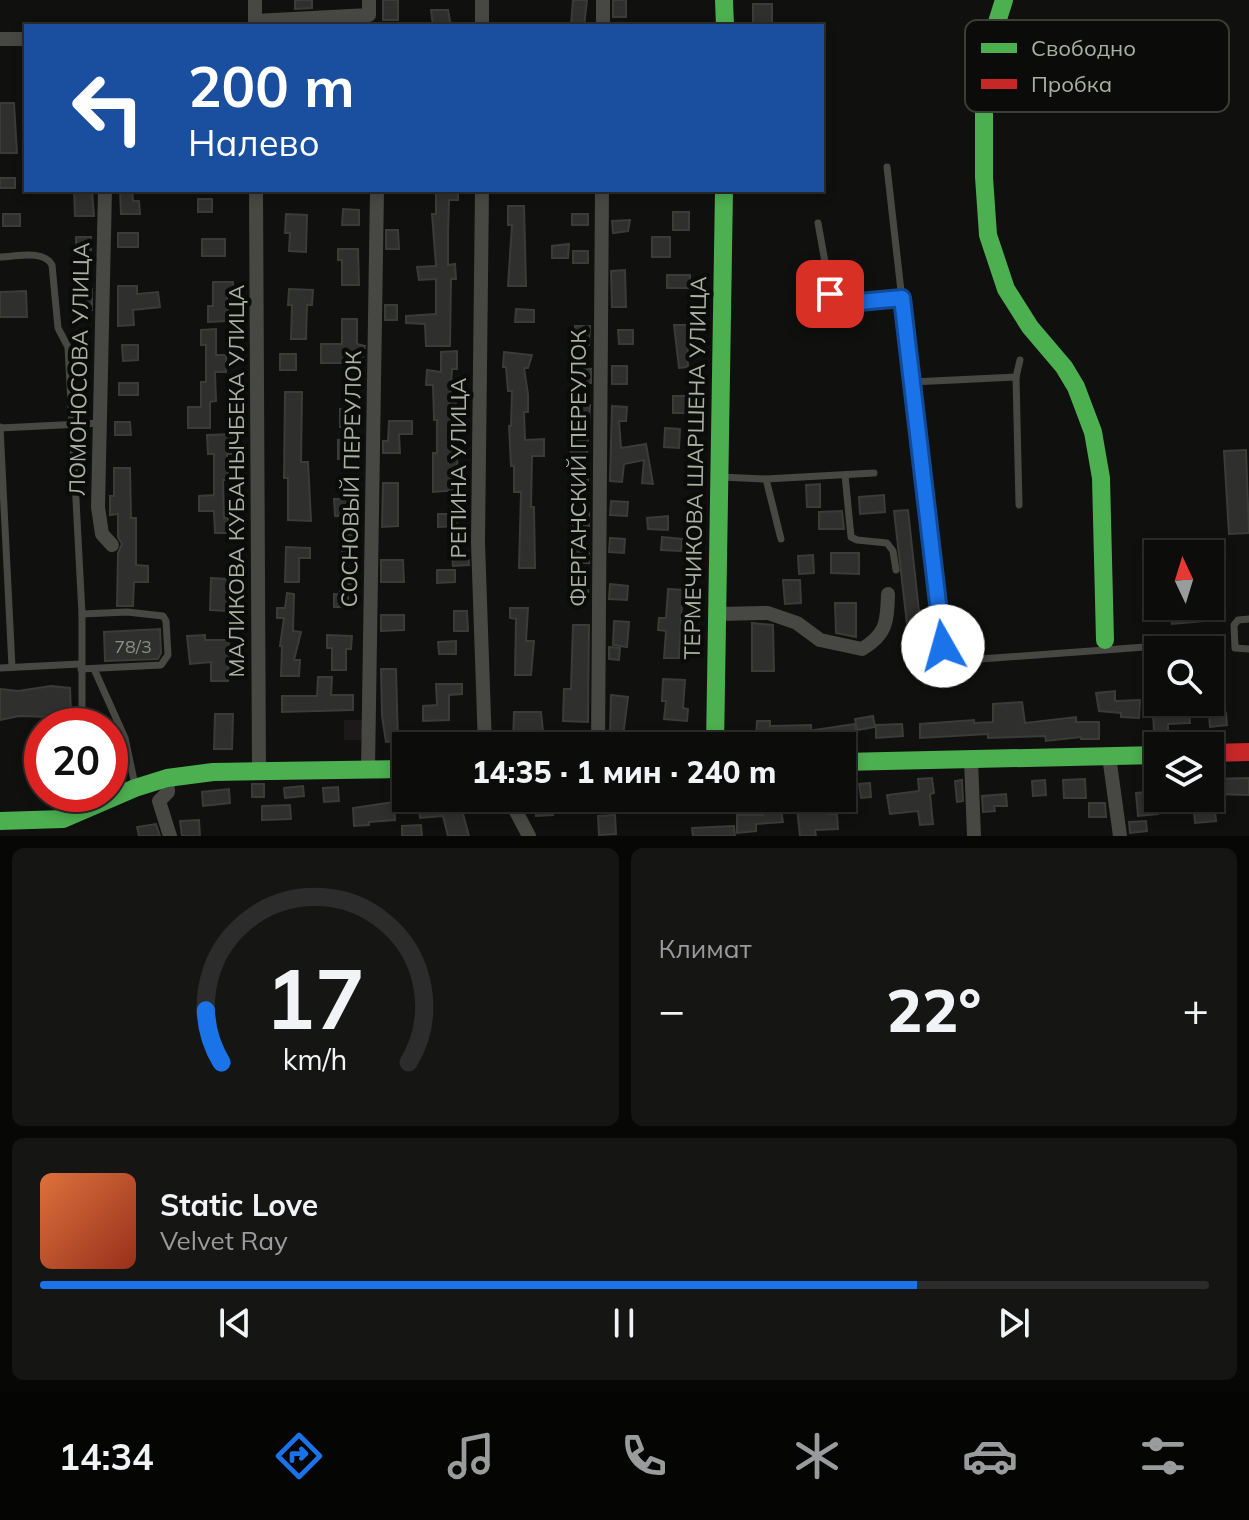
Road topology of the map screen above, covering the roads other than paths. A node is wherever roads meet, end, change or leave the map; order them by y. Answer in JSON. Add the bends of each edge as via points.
{"nodes":[{"id":1,"x":255,"y":0,"type":"edge"},
{"id":2,"x":369,"y":0,"type":"edge"},
{"id":3,"x":482,"y":0,"type":"edge"},
{"id":4,"x":603,"y":0,"type":"edge"},
{"id":5,"x":724,"y":0,"type":"edge"},
{"id":6,"x":1004,"y":0,"type":"edge"},
{"id":7,"x":998,"y":20,"type":"edge"},
{"id":8,"x":255,"y":24,"type":"edge"},
{"id":9,"x":482,"y":24,"type":"edge"},
{"id":10,"x":603,"y":24,"type":"edge"},
{"id":11,"x":725,"y":24,"type":"edge"},
{"id":12,"x":0,"y":39,"type":"edge"},
{"id":13,"x":24,"y":39,"type":"edge"},
{"id":14,"x":984,"y":112,"type":"edge"},
{"id":15,"x":887,"y":167,"type":"dead end"},
{"id":16,"x":105,"y":192,"type":"edge"},
{"id":17,"x":256,"y":192,"type":"edge"},
{"id":18,"x":377,"y":192,"type":"edge"},
{"id":19,"x":482,"y":192,"type":"edge"},
{"id":20,"x":602,"y":192,"type":"edge"},
{"id":21,"x":724,"y":192,"type":"edge"},
{"id":22,"x":818,"y":223,"type":"dead end"},
{"id":23,"x":0,"y":257,"type":"edge"},
{"id":24,"x":902,"y":298,"type":"junction"},
{"id":25,"x":1020,"y":360,"type":"dead end"},
{"id":26,"x":1016,"y":377,"type":"junction"},
{"id":27,"x":912,"y":382,"type":"junction"},
{"id":28,"x":101,"y":423,"type":"junction"},
{"id":29,"x":72,"y":424,"type":"junction"},
{"id":30,"x":0,"y":428,"type":"edge"},
{"id":31,"x":874,"y":473,"type":"dead end"},
{"id":32,"x":845,"y":475,"type":"junction"},
{"id":33,"x":719,"y":477,"type":"junction"},
{"id":34,"x":766,"y":479,"type":"junction"},
{"id":35,"x":1019,"y":505,"type":"dead end"},
{"id":36,"x":781,"y":539,"type":"dead end"},
{"id":37,"x":112,"y":545,"type":"dead end"},
{"id":38,"x":896,"y":570,"type":"dead end"},
{"id":39,"x":888,"y":594,"type":"dead end"},
{"id":40,"x":82,"y":614,"type":"junction"},
{"id":41,"x":716,"y":614,"type":"junction"},
{"id":42,"x":1249,"y":619,"type":"edge"},
{"id":43,"x":1105,"y":640,"type":"dead end"},
{"id":44,"x":1144,"y":647,"type":"edge"},
{"id":45,"x":1249,"y":649,"type":"edge"},
{"id":46,"x":12,"y":667,"type":"junction"},
{"id":47,"x":80,"y":667,"type":"junction"},
{"id":48,"x":0,"y":668,"type":"edge"},
{"id":49,"x":94,"y":669,"type":"junction"},
{"id":50,"x":81,"y":708,"type":"edge"},
{"id":51,"x":485,"y":732,"type":"edge"},
{"id":52,"x":598,"y":732,"type":"edge"},
{"id":53,"x":715,"y":732,"type":"edge"},
{"id":54,"x":1249,"y":752,"type":"edge"},
{"id":55,"x":1224,"y":753,"type":"edge"},
{"id":56,"x":1144,"y":755,"type":"edge"},
{"id":57,"x":1109,"y":756,"type":"junction"},
{"id":58,"x":971,"y":760,"type":"junction"},
{"id":59,"x":856,"y":762,"type":"edge"},
{"id":60,"x":368,"y":769,"type":"junction"},
{"id":61,"x":392,"y":769,"type":"edge"},
{"id":62,"x":259,"y":771,"type":"junction"},
{"id":63,"x":167,"y":778,"type":"junction"},
{"id":64,"x":135,"y":788,"type":"junction"},
{"id":65,"x":128,"y":790,"type":"edge"},
{"id":66,"x":77,"y":812,"type":"edge"},
{"id":67,"x":516,"y":812,"type":"edge"},
{"id":68,"x":0,"y":821,"type":"edge"},
{"id":69,"x":60,"y":828,"type":"edge"},
{"id":70,"x":170,"y":836,"type":"edge"},
{"id":71,"x":529,"y":836,"type":"edge"},
{"id":72,"x":974,"y":836,"type":"edge"},
{"id":73,"x":1120,"y":836,"type":"edge"}],
"edges":[{"from":1,"to":8,"type":"street"},
{"from":2,"to":8,"type":"street","via":[[369,15]]},
{"from":3,"to":9,"type":"street"},
{"from":4,"to":10,"type":"street"},
{"from":5,"to":11,"type":"street"},
{"from":6,"to":7,"type":"street"},
{"from":12,"to":13,"type":"street"},
{"from":14,"to":43,"type":"street","via":[[988,235],[1006,289],[1064,367],[1093,432],[1101,478]]},
{"from":15,"to":24,"type":"lane"},
{"from":16,"to":28,"type":"street","name":"ЛОМОНОСОВА УЛИЦА"},
{"from":17,"to":62,"type":"street","name":"МАЛИКОВА КУБАНЫЧБЕКА УЛИЦА"},
{"from":18,"to":60,"type":"street","name":"СОСНОВЫЙ ПЕРЕУЛОК"},
{"from":19,"to":51,"type":"street","name":"РЕПИНА УЛИЦА","via":[[478,543]]},
{"from":20,"to":52,"type":"street","name":"ФЕРГАНСКИЙ ПЕРЕУЛОК"},
{"from":21,"to":33,"type":"street","name":"ТЕРМЕЧИКОВА ШАРШЕНА УЛИЦА"},
{"from":22,"to":24,"type":"lane","via":[[832,301]]},
{"from":23,"to":29,"type":"lane","via":[[40,256],[52,265],[58,328],[68,347]]},
{"from":24,"to":27,"type":"lane"},
{"from":25,"to":26,"type":"lane"},
{"from":26,"to":27,"type":"lane"},
{"from":26,"to":35,"type":"lane"},
{"from":27,"to":44,"type":"lane","via":[[946,656],[953,661]]},
{"from":28,"to":29,"type":"lane"},
{"from":28,"to":37,"type":"street","name":"ЛОМОНОСОВА УЛИЦА","via":[[98,507],[102,534]]},
{"from":29,"to":30,"type":"lane"},
{"from":29,"to":40,"type":"lane"},
{"from":30,"to":46,"type":"lane"},
{"from":31,"to":32,"type":"lane"},
{"from":32,"to":34,"type":"lane"},
{"from":32,"to":38,"type":"lane","via":[[851,537],[887,543]]},
{"from":33,"to":34,"type":"lane"},
{"from":33,"to":41,"type":"street","name":"ТЕРМЕЧИКОВА ШАРШЕНА УЛИЦА"},
{"from":34,"to":36,"type":"lane"},
{"from":39,"to":41,"type":"street","via":[[887,621],[878,640],[862,649],[820,640],[797,623],[768,613]]},
{"from":40,"to":47,"type":"lane"},
{"from":40,"to":49,"type":"lane","via":[[158,614],[166,621],[168,655],[161,665]]},
{"from":41,"to":53,"type":"street","name":"ТЕРМЕЧИКОВА ШАРШЕНА УЛИЦА"},
{"from":42,"to":45,"type":"lane","via":[[1234,625],[1235,648]]},
{"from":46,"to":47,"type":"lane"},
{"from":46,"to":48,"type":"lane"},
{"from":47,"to":49,"type":"lane"},
{"from":47,"to":50,"type":"lane"},
{"from":49,"to":64,"type":"lane","via":[[125,738]]},
{"from":54,"to":55,"type":"street"},
{"from":56,"to":57,"type":"street"},
{"from":57,"to":58,"type":"street"},
{"from":57,"to":73,"type":"street"},
{"from":58,"to":59,"type":"street"},
{"from":58,"to":72,"type":"street"},
{"from":60,"to":61,"type":"street"},
{"from":60,"to":62,"type":"street"},
{"from":62,"to":63,"type":"street"},
{"from":63,"to":64,"type":"street"},
{"from":63,"to":70,"type":"street","via":[[168,792],[159,801]]},
{"from":64,"to":65,"type":"street"},
{"from":66,"to":69,"type":"street"},
{"from":67,"to":71,"type":"street"},
{"from":68,"to":69,"type":"street"}]}
